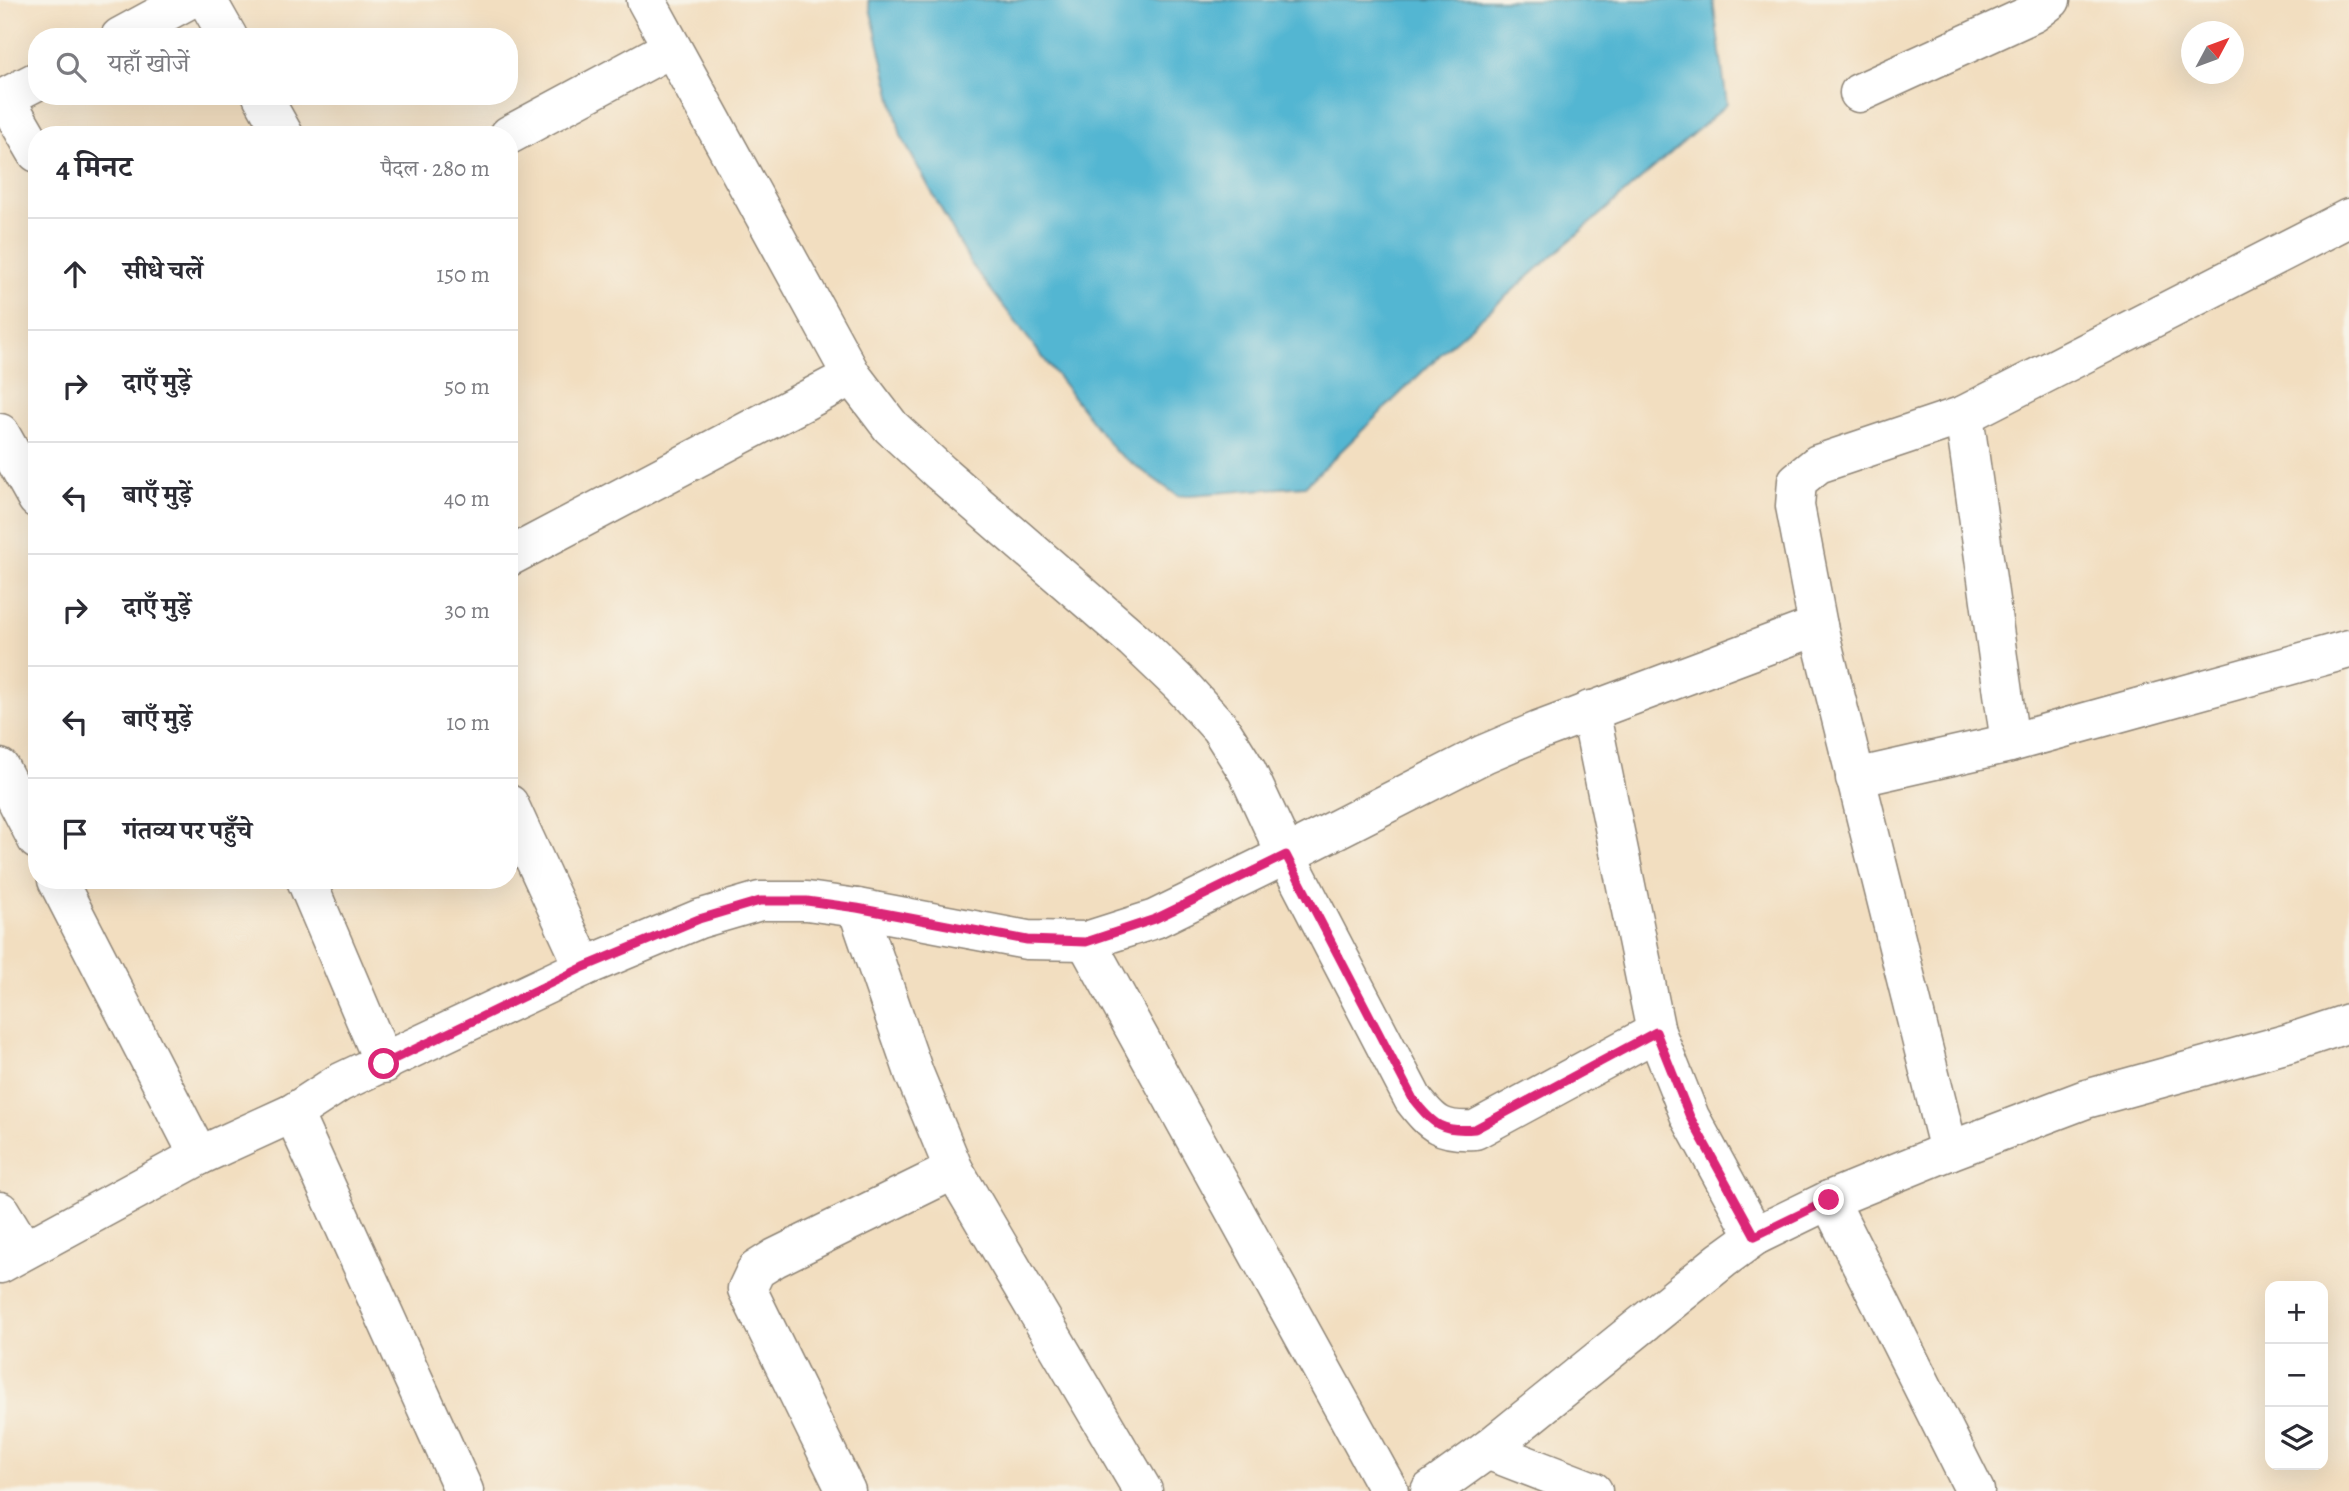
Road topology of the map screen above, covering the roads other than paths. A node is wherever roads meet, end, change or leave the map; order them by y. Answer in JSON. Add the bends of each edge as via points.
{"nodes":[{"id":1,"x":188,"y":0,"type":"edge"},
{"id":2,"x":207,"y":0,"type":"edge"},
{"id":3,"x":646,"y":0,"type":"edge"},
{"id":4,"x":2051,"y":0,"type":"edge"},
{"id":5,"x":137,"y":28,"type":"edge"},
{"id":6,"x":223,"y":28,"type":"edge"},
{"id":7,"x":671,"y":48,"type":"junction"},
{"id":8,"x":14,"y":93,"type":"edge"},
{"id":9,"x":1859,"y":93,"type":"dead end"},
{"id":10,"x":267,"y":105,"type":"edge"},
{"id":11,"x":279,"y":126,"type":"edge"},
{"id":12,"x":28,"y":130,"type":"edge"},
{"id":13,"x":518,"y":130,"type":"edge"},
{"id":14,"x":2349,"y":218,"type":"edge"},
{"id":15,"x":852,"y":376,"type":"junction"},
{"id":16,"x":1964,"y":415,"type":"junction"},
{"id":17,"x":0,"y":433,"type":"edge"},
{"id":18,"x":28,"y":483,"type":"edge"},
{"id":19,"x":518,"y":552,"type":"edge"},
{"id":20,"x":1818,"y":626,"type":"junction"},
{"id":21,"x":2349,"y":649,"type":"edge"},
{"id":22,"x":1590,"y":710,"type":"junction"},
{"id":23,"x":2010,"y":743,"type":"junction"},
{"id":24,"x":0,"y":768,"type":"edge"},
{"id":25,"x":1855,"y":778,"type":"junction"},
{"id":26,"x":28,"y":822,"type":"edge"},
{"id":27,"x":518,"y":824,"type":"edge"},
{"id":28,"x":1286,"y":855,"type":"junction"},
{"id":29,"x":62,"y":889,"type":"edge"},
{"id":30,"x":310,"y":889,"type":"edge"},
{"id":31,"x":857,"y":908,"type":"junction"},
{"id":32,"x":1086,"y":942,"type":"junction"},
{"id":33,"x":584,"y":967,"type":"junction"},
{"id":34,"x":2349,"y":1023,"type":"edge"},
{"id":35,"x":1656,"y":1032,"type":"junction"},
{"id":36,"x":384,"y":1064,"type":"junction"},
{"id":37,"x":293,"y":1113,"type":"junction"},
{"id":38,"x":1949,"y":1151,"type":"junction"},
{"id":39,"x":199,"y":1156,"type":"junction"},
{"id":40,"x":954,"y":1170,"type":"junction"},
{"id":41,"x":1829,"y":1200,"type":"junction"},
{"id":42,"x":0,"y":1212,"type":"edge"},
{"id":43,"x":1755,"y":1236,"type":"junction"},
{"id":44,"x":12,"y":1257,"type":"edge"},
{"id":45,"x":1487,"y":1450,"type":"junction"},
{"id":46,"x":843,"y":1490,"type":"edge"},
{"id":47,"x":464,"y":1491,"type":"edge"},
{"id":48,"x":1143,"y":1491,"type":"edge"},
{"id":49,"x":1389,"y":1491,"type":"edge"},
{"id":50,"x":1430,"y":1491,"type":"edge"},
{"id":51,"x":1593,"y":1491,"type":"edge"},
{"id":52,"x":1975,"y":1491,"type":"edge"}],
"edges":[{"from":1,"to":5,"type":"street"},
{"from":2,"to":6,"type":"street"},
{"from":3,"to":7,"type":"street"},
{"from":4,"to":9,"type":"street","via":[[2034,13]]},
{"from":7,"to":13,"type":"street"},
{"from":7,"to":15,"type":"street"},
{"from":8,"to":12,"type":"street"},
{"from":10,"to":11,"type":"street"},
{"from":14,"to":16,"type":"street"},
{"from":15,"to":19,"type":"street"},
{"from":15,"to":28,"type":"street","via":[[891,427],[1134,640],[1220,728],[1247,771]]},
{"from":16,"to":20,"type":"street","via":[[1818,464],[1797,481],[1796,506]]},
{"from":16,"to":23,"type":"street"},
{"from":17,"to":18,"type":"street"},
{"from":20,"to":22,"type":"street"},
{"from":20,"to":25,"type":"street"},
{"from":21,"to":23,"type":"street"},
{"from":22,"to":28,"type":"street","via":[[1484,754]]},
{"from":22,"to":35,"type":"street"},
{"from":23,"to":25,"type":"street"},
{"from":24,"to":26,"type":"street"},
{"from":25,"to":38,"type":"street"},
{"from":27,"to":33,"type":"street"},
{"from":28,"to":32,"type":"street","via":[[1155,919]]},
{"from":28,"to":35,"type":"street","via":[[1413,1099],[1430,1121],[1456,1131],[1475,1129]]},
{"from":29,"to":39,"type":"street"},
{"from":30,"to":36,"type":"street"},
{"from":31,"to":32,"type":"street","via":[[1027,940]]},
{"from":31,"to":33,"type":"street","via":[[760,901],[699,919]]},
{"from":31,"to":40,"type":"street","via":[[914,1073]]},
{"from":32,"to":49,"type":"street"},
{"from":33,"to":36,"type":"street"},
{"from":34,"to":38,"type":"street","via":[[2086,1099]]},
{"from":35,"to":43,"type":"street","via":[[1690,1117]]},
{"from":36,"to":37,"type":"street","via":[[339,1083]]},
{"from":37,"to":39,"type":"street"},
{"from":37,"to":47,"type":"street"},
{"from":38,"to":41,"type":"street"},
{"from":39,"to":44,"type":"street"},
{"from":40,"to":46,"type":"street","via":[[775,1258],[757,1270],[747,1289]]},
{"from":40,"to":48,"type":"street"},
{"from":41,"to":43,"type":"street"},
{"from":41,"to":52,"type":"street"},
{"from":42,"to":44,"type":"street"},
{"from":43,"to":45,"type":"street"},
{"from":45,"to":50,"type":"street"},
{"from":45,"to":51,"type":"street"}]}
